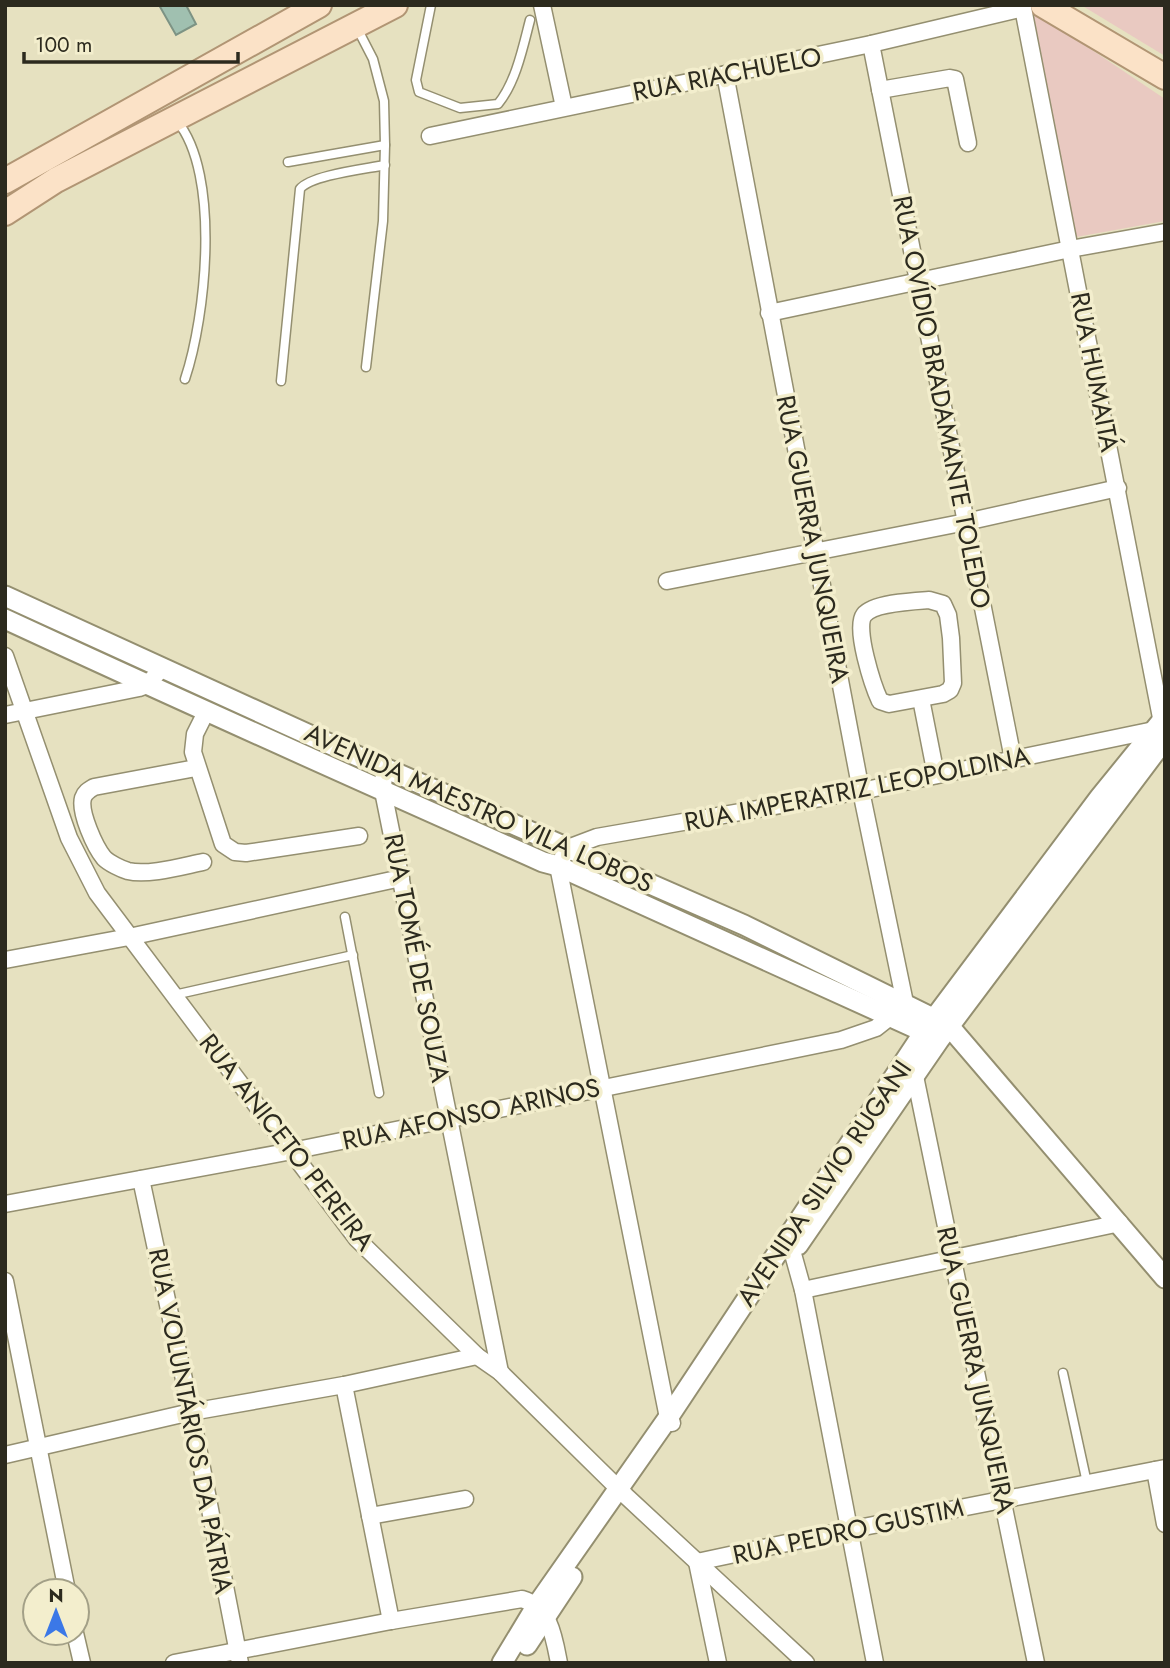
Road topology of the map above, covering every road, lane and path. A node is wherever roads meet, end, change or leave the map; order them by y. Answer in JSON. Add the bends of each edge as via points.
{"nodes":[{"id":1,"x":319,"y":5,"type":"edge"},
{"id":2,"x":395,"y":5,"type":"edge"},
{"id":3,"x":431,"y":5,"type":"edge"},
{"id":4,"x":542,"y":5,"type":"edge"},
{"id":5,"x":1030,"y":6,"type":"edge"},
{"id":6,"x":530,"y":20,"type":"dead end"},
{"id":7,"x":356,"y":25,"type":"junction"},
{"id":8,"x":871,"y":44,"type":"junction"},
{"id":9,"x":725,"y":74,"type":"junction"},
{"id":10,"x":1165,"y":77,"type":"edge"},
{"id":11,"x":173,"y":85,"type":"junction"},
{"id":12,"x":880,"y":90,"type":"junction"},
{"id":13,"x":564,"y":107,"type":"junction"},
{"id":14,"x":175,"y":119,"type":"junction"},
{"id":15,"x":430,"y":135,"type":"dead end"},
{"id":16,"x":968,"y":143,"type":"dead end"},
{"id":17,"x":385,"y":145,"type":"junction"},
{"id":18,"x":288,"y":162,"type":"dead end"},
{"id":19,"x":385,"y":165,"type":"junction"},
{"id":20,"x":7,"y":179,"type":"edge"},
{"id":21,"x":5,"y":213,"type":"edge"},
{"id":22,"x":1165,"y":232,"type":"edge"},
{"id":23,"x":1070,"y":248,"type":"junction"},
{"id":24,"x":918,"y":281,"type":"junction"},
{"id":25,"x":769,"y":313,"type":"junction"},
{"id":26,"x":366,"y":367,"type":"dead end"},
{"id":27,"x":185,"y":379,"type":"dead end"},
{"id":28,"x":281,"y":381,"type":"dead end"},
{"id":29,"x":1118,"y":488,"type":"junction"},
{"id":30,"x":966,"y":522,"type":"junction"},
{"id":31,"x":816,"y":553,"type":"junction"},
{"id":32,"x":667,"y":581,"type":"dead end"},
{"id":33,"x":5,"y":596,"type":"edge"},
{"id":34,"x":5,"y":619,"type":"edge"},
{"id":35,"x":5,"y":656,"type":"edge"},
{"id":36,"x":162,"y":667,"type":"junction"},
{"id":37,"x":147,"y":685,"type":"junction"},
{"id":38,"x":921,"y":699,"type":"junction"},
{"id":39,"x":23,"y":711,"type":"junction"},
{"id":40,"x":206,"y":712,"type":"junction"},
{"id":41,"x":5,"y":715,"type":"edge"},
{"id":42,"x":1162,"y":731,"type":"edge"},
{"id":43,"x":1013,"y":759,"type":"junction"},
{"id":44,"x":196,"y":768,"type":"junction"},
{"id":45,"x":384,"y":768,"type":"junction"},
{"id":46,"x":936,"y":775,"type":"junction"},
{"id":47,"x":383,"y":791,"type":"junction"},
{"id":48,"x":861,"y":791,"type":"junction"},
{"id":49,"x":359,"y":836,"type":"dead end"},
{"id":50,"x":568,"y":848,"type":"junction"},
{"id":51,"x":203,"y":862,"type":"dead end"},
{"id":52,"x":558,"y":866,"type":"junction"},
{"id":53,"x":401,"y":878,"type":"junction"},
{"id":54,"x":345,"y":917,"type":"dead end"},
{"id":55,"x":129,"y":936,"type":"junction"},
{"id":56,"x":353,"y":956,"type":"junction"},
{"id":57,"x":5,"y":960,"type":"edge"},
{"id":58,"x":174,"y":995,"type":"junction"},
{"id":59,"x":897,"y":1010,"type":"junction"},
{"id":60,"x":937,"y":1029,"type":"junction"},
{"id":61,"x":915,"y":1076,"type":"junction"},
{"id":62,"x":601,"y":1087,"type":"junction"},
{"id":63,"x":379,"y":1093,"type":"dead end"},
{"id":64,"x":449,"y":1119,"type":"junction"},
{"id":65,"x":292,"y":1151,"type":"junction"},
{"id":66,"x":141,"y":1179,"type":"junction"},
{"id":67,"x":5,"y":1204,"type":"edge"},
{"id":68,"x":1119,"y":1223,"type":"junction"},
{"id":69,"x":791,"y":1244,"type":"junction"},
{"id":70,"x":953,"y":1258,"type":"junction"},
{"id":71,"x":1165,"y":1278,"type":"edge"},
{"id":72,"x":5,"y":1281,"type":"edge"},
{"id":73,"x":803,"y":1290,"type":"junction"},
{"id":74,"x":477,"y":1356,"type":"junction"},
{"id":75,"x":500,"y":1373,"type":"junction"},
{"id":76,"x":1063,"y":1373,"type":"dead end"},
{"id":77,"x":344,"y":1385,"type":"junction"},
{"id":78,"x":191,"y":1412,"type":"junction"},
{"id":79,"x":671,"y":1422,"type":"junction"},
{"id":80,"x":38,"y":1449,"type":"junction"},
{"id":81,"x":5,"y":1455,"type":"edge"},
{"id":82,"x":1160,"y":1469,"type":"edge"},
{"id":83,"x":1087,"y":1483,"type":"junction"},
{"id":84,"x":622,"y":1492,"type":"junction"},
{"id":85,"x":465,"y":1499,"type":"dead end"},
{"id":86,"x":1003,"y":1500,"type":"junction"},
{"id":87,"x":370,"y":1516,"type":"junction"},
{"id":88,"x":1165,"y":1524,"type":"edge"},
{"id":89,"x":849,"y":1530,"type":"junction"},
{"id":90,"x":697,"y":1562,"type":"junction"},
{"id":91,"x":63,"y":1577,"type":"edge"},
{"id":92,"x":542,"y":1611,"type":"junction"},
{"id":93,"x":391,"y":1621,"type":"junction"},
{"id":94,"x":238,"y":1657,"type":"edge"},
{"id":95,"x":174,"y":1663,"type":"edge"},
{"id":96,"x":502,"y":1663,"type":"edge"},
{"id":97,"x":515,"y":1663,"type":"edge"},
{"id":98,"x":559,"y":1663,"type":"edge"},
{"id":99,"x":718,"y":1663,"type":"edge"},
{"id":100,"x":806,"y":1663,"type":"edge"},
{"id":101,"x":875,"y":1663,"type":"edge"},
{"id":102,"x":1036,"y":1663,"type":"edge"}],
"edges":[{"from":1,"to":11,"type":"main road"},
{"from":2,"to":7,"type":"main road"},
{"from":3,"to":6,"type":"lane","via":[[416,80],[419,92],[460,108],[498,104],[521,55]]},
{"from":4,"to":13,"type":"street"},
{"from":5,"to":8,"type":"street","name":"RUA RIACHUELO"},
{"from":5,"to":10,"type":"main road","via":[[1088,32]]},
{"from":5,"to":23,"type":"street","name":"RUA HUMAITÁ"},
{"from":7,"to":14,"type":"main road"},
{"from":7,"to":17,"type":"lane","via":[[373,59],[384,101]]},
{"from":8,"to":9,"type":"street","name":"RUA RIACHUELO"},
{"from":8,"to":12,"type":"street","name":"RUA OVÍDIO BRADAMANTE TOLEDO"},
{"from":9,"to":13,"type":"street","name":"RUA RIACHUELO"},
{"from":9,"to":25,"type":"street","name":"RUA GUERRA JUNQUEIRA"},
{"from":11,"to":14,"type":"main road","via":[[169,99]]},
{"from":11,"to":20,"type":"main road"},
{"from":12,"to":16,"type":"street","via":[[955,79]]},
{"from":12,"to":24,"type":"street","name":"RUA OVÍDIO BRADAMANTE TOLEDO"},
{"from":13,"to":15,"type":"street","name":"RUA RIACHUELO"},
{"from":14,"to":21,"type":"main road","via":[[56,180]]},
{"from":14,"to":27,"type":"lane","via":[[192,147],[203,211],[203,295]]},
{"from":17,"to":18,"type":"lane"},
{"from":17,"to":19,"type":"lane"},
{"from":19,"to":26,"type":"lane"},
{"from":19,"to":28,"type":"lane","via":[[316,180],[300,189]]},
{"from":22,"to":23,"type":"street"},
{"from":23,"to":24,"type":"street"},
{"from":23,"to":29,"type":"street","name":"RUA HUMAITÁ"},
{"from":24,"to":25,"type":"street"},
{"from":24,"to":30,"type":"street","name":"RUA OVÍDIO BRADAMANTE TOLEDO"},
{"from":25,"to":31,"type":"street","name":"RUA GUERRA JUNQUEIRA"},
{"from":29,"to":30,"type":"street"},
{"from":29,"to":42,"type":"street","name":"RUA HUMAITÁ"},
{"from":30,"to":31,"type":"street"},
{"from":30,"to":43,"type":"street","name":"RUA OVÍDIO BRADAMANTE TOLEDO"},
{"from":31,"to":32,"type":"street"},
{"from":31,"to":48,"type":"street","name":"RUA GUERRA JUNQUEIRA"},
{"from":33,"to":36,"type":"street","name":"AVENIDA MAESTRO VILA LOBOS"},
{"from":34,"to":37,"type":"street"},
{"from":35,"to":39,"type":"street","name":"RUA ANICETO PEREIRA"},
{"from":36,"to":37,"type":"street"},
{"from":36,"to":45,"type":"street","name":"AVENIDA MAESTRO VILA LOBOS"},
{"from":37,"to":39,"type":"street"},
{"from":37,"to":40,"type":"street"},
{"from":38,"to":38,"type":"street","via":[[880,701],[872,685],[861,624],[872,609],[929,600],[943,604],[950,626],[953,683],[943,695]]},
{"from":38,"to":46,"type":"street"},
{"from":39,"to":41,"type":"street"},
{"from":39,"to":55,"type":"street","name":"RUA ANICETO PEREIRA","via":[[79,862]]},
{"from":40,"to":44,"type":"street","via":[[195,734]]},
{"from":40,"to":47,"type":"street"},
{"from":42,"to":43,"type":"street","name":"RUA IMPERATRIZ LEOPOLDINA"},
{"from":42,"to":60,"type":"street","name":"AVENIDA SILVIO RUGANI","via":[[1100,797]]},
{"from":43,"to":46,"type":"street","name":"RUA IMPERATRIZ LEOPOLDINA"},
{"from":44,"to":49,"type":"street","via":[[223,844],[235,852]]},
{"from":44,"to":51,"type":"street","via":[[94,786],[82,800],[95,843],[106,861],[129,872]]},
{"from":45,"to":47,"type":"street","name":"RUA TOMÉ DE SOUZA"},
{"from":45,"to":50,"type":"street","name":"AVENIDA MAESTRO VILA LOBOS"},
{"from":46,"to":48,"type":"street","name":"RUA IMPERATRIZ LEOPOLDINA"},
{"from":47,"to":52,"type":"street"},
{"from":47,"to":53,"type":"street","name":"RUA TOMÉ DE SOUZA"},
{"from":48,"to":50,"type":"street","name":"RUA IMPERATRIZ LEOPOLDINA","via":[[597,837]]},
{"from":48,"to":59,"type":"street","name":"RUA GUERRA JUNQUEIRA"},
{"from":50,"to":52,"type":"street"},
{"from":50,"to":59,"type":"street","name":"AVENIDA MAESTRO VILA LOBOS","via":[[744,925]]},
{"from":52,"to":59,"type":"street"},
{"from":52,"to":62,"type":"street"},
{"from":53,"to":55,"type":"street"},
{"from":53,"to":64,"type":"street","name":"RUA TOMÉ DE SOUZA"},
{"from":54,"to":56,"type":"lane"},
{"from":55,"to":57,"type":"street"},
{"from":55,"to":58,"type":"street","name":"RUA ANICETO PEREIRA"},
{"from":56,"to":58,"type":"lane"},
{"from":56,"to":63,"type":"lane"},
{"from":58,"to":65,"type":"street","name":"RUA ANICETO PEREIRA"},
{"from":59,"to":60,"type":"street","name":"AVENIDA MAESTRO VILA LOBOS"},
{"from":59,"to":62,"type":"street","name":"RUA AFONSO ARINOS","via":[[876,1028],[841,1040]]},
{"from":60,"to":61,"type":"street","name":"AVENIDA SILVIO RUGANI"},
{"from":60,"to":68,"type":"street"},
{"from":60,"to":69,"type":"street","name":"AVENIDA SILVIO RUGANI"},
{"from":61,"to":69,"type":"street","name":"AVENIDA SILVIO RUGANI"},
{"from":61,"to":70,"type":"street","name":"RUA GUERRA JUNQUEIRA"},
{"from":62,"to":64,"type":"street","name":"RUA AFONSO ARINOS"},
{"from":62,"to":79,"type":"street"},
{"from":64,"to":65,"type":"street","name":"RUA AFONSO ARINOS"},
{"from":64,"to":75,"type":"street","name":"RUA TOMÉ DE SOUZA"},
{"from":65,"to":66,"type":"street","name":"RUA AFONSO ARINOS"},
{"from":65,"to":74,"type":"street","name":"RUA ANICETO PEREIRA","via":[[357,1239]]},
{"from":66,"to":67,"type":"street","name":"RUA AFONSO ARINOS"},
{"from":66,"to":78,"type":"street","name":"RUA VOLUNTÁRIOS DA PÁTRIA"},
{"from":68,"to":70,"type":"street"},
{"from":68,"to":71,"type":"street"},
{"from":69,"to":73,"type":"street"},
{"from":69,"to":79,"type":"street","name":"AVENIDA SILVIO RUGANI"},
{"from":70,"to":73,"type":"street"},
{"from":70,"to":86,"type":"street","name":"RUA GUERRA JUNQUEIRA"},
{"from":72,"to":80,"type":"street"},
{"from":73,"to":89,"type":"street"},
{"from":74,"to":75,"type":"street","name":"RUA ANICETO PEREIRA"},
{"from":74,"to":77,"type":"street"},
{"from":75,"to":84,"type":"street","name":"RUA ANICETO PEREIRA"},
{"from":76,"to":83,"type":"lane"},
{"from":77,"to":78,"type":"street"},
{"from":77,"to":87,"type":"street"},
{"from":78,"to":80,"type":"street"},
{"from":78,"to":94,"type":"street","name":"RUA VOLUNTÁRIOS DA PÁTRIA"},
{"from":79,"to":84,"type":"street","name":"AVENIDA SILVIO RUGANI"},
{"from":80,"to":81,"type":"street"},
{"from":80,"to":91,"type":"street"},
{"from":82,"to":83,"type":"street","name":"RUA PEDRO GUSTIM"},
{"from":82,"to":88,"type":"street"},
{"from":83,"to":86,"type":"street","name":"RUA PEDRO GUSTIM"},
{"from":84,"to":90,"type":"street","name":"RUA ANICETO PEREIRA"},
{"from":84,"to":92,"type":"street","name":"AVENIDA SILVIO RUGANI"},
{"from":85,"to":87,"type":"street"},
{"from":86,"to":89,"type":"street","name":"RUA PEDRO GUSTIM"},
{"from":86,"to":102,"type":"street","name":"RUA GUERRA JUNQUEIRA"},
{"from":87,"to":93,"type":"street"},
{"from":89,"to":90,"type":"street","name":"RUA PEDRO GUSTIM"},
{"from":89,"to":101,"type":"street"},
{"from":90,"to":99,"type":"street"},
{"from":90,"to":100,"type":"street","name":"RUA ANICETO PEREIRA"},
{"from":92,"to":93,"type":"street","via":[[522,1599],[511,1599]]},
{"from":92,"to":96,"type":"street","name":"AVENIDA SILVIO RUGANI"},
{"from":92,"to":97,"type":"street","name":"AVENIDA SILVIO RUGANI"},
{"from":92,"to":98,"type":"street"},
{"from":93,"to":94,"type":"street"},
{"from":94,"to":95,"type":"street"}]}
